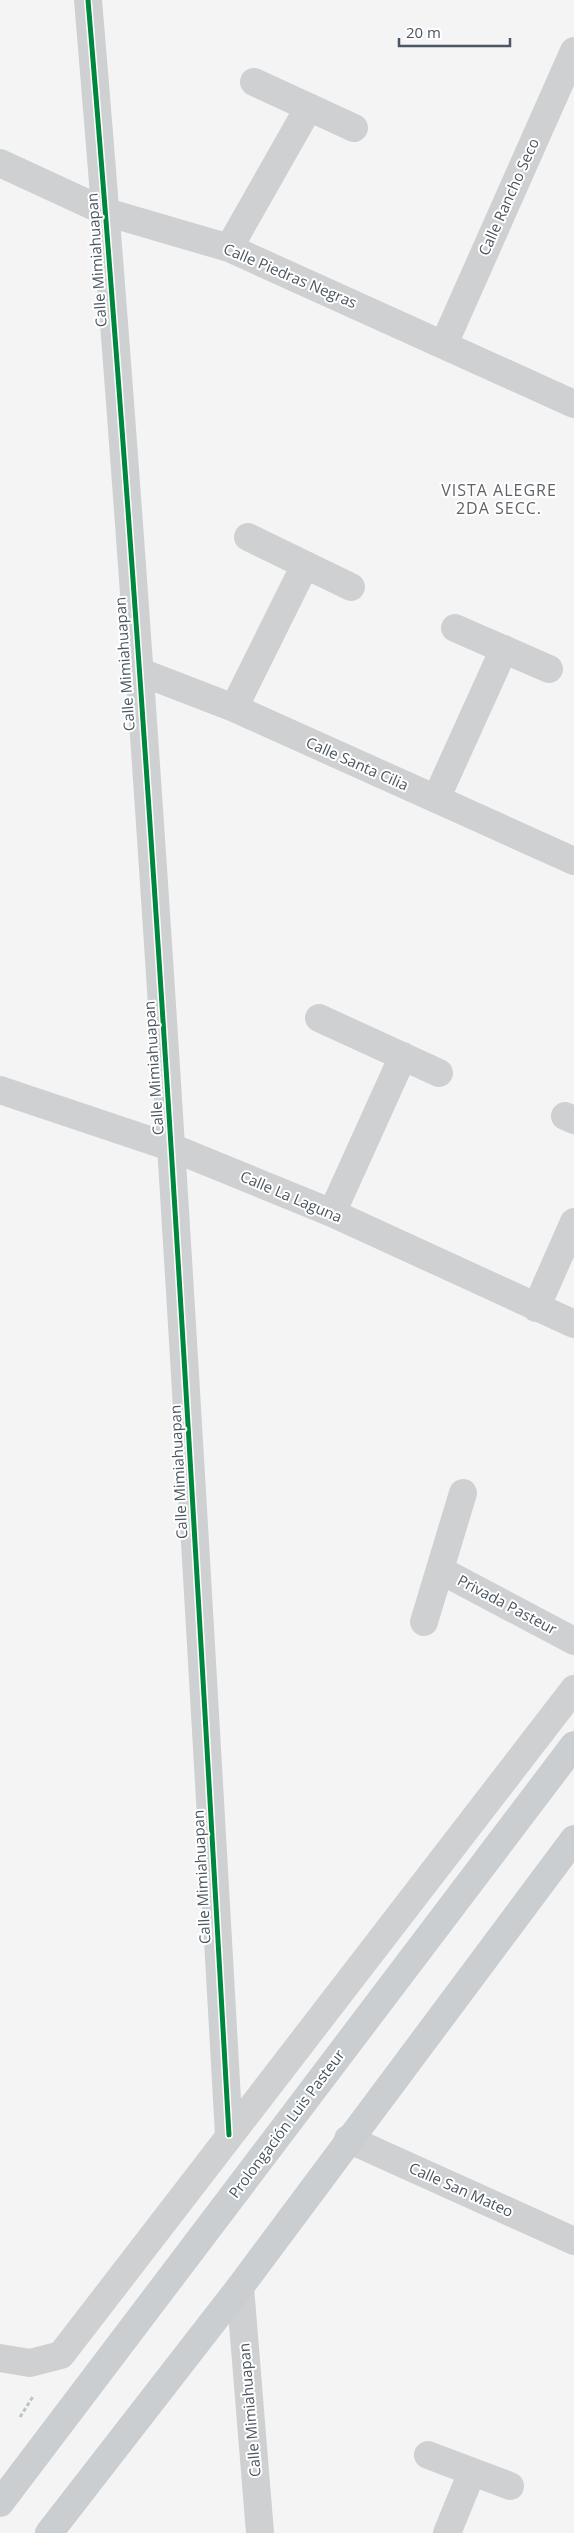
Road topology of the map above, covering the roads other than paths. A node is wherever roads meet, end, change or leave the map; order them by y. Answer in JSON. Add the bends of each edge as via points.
{"nodes":[{"id":1,"x":88,"y":0,"type":"edge"},
{"id":2,"x":574,"y":51,"type":"edge"},
{"id":3,"x":254,"y":82,"type":"dead end"},
{"id":4,"x":310,"y":107,"type":"junction"},
{"id":5,"x":354,"y":128,"type":"dead end"},
{"id":6,"x":0,"y":163,"type":"edge"},
{"id":7,"x":106,"y":212,"type":"junction"},
{"id":8,"x":228,"y":248,"type":"junction"},
{"id":9,"x":444,"y":344,"type":"junction"},
{"id":10,"x":574,"y":404,"type":"edge"},
{"id":11,"x":248,"y":537,"type":"dead end"},
{"id":12,"x":305,"y":565,"type":"junction"},
{"id":13,"x":351,"y":587,"type":"dead end"},
{"id":14,"x":455,"y":628,"type":"dead end"},
{"id":15,"x":504,"y":649,"type":"junction"},
{"id":16,"x":549,"y":669,"type":"dead end"},
{"id":17,"x":138,"y":671,"type":"junction"},
{"id":18,"x":234,"y":708,"type":"junction"},
{"id":19,"x":436,"y":799,"type":"junction"},
{"id":20,"x":574,"y":861,"type":"edge"},
{"id":21,"x":319,"y":1018,"type":"dead end"},
{"id":22,"x":403,"y":1056,"type":"junction"},
{"id":23,"x":439,"y":1073,"type":"dead end"},
{"id":24,"x":0,"y":1090,"type":"edge"},
{"id":25,"x":173,"y":1148,"type":"junction"},
{"id":26,"x":332,"y":1214,"type":"junction"},
{"id":27,"x":574,"y":1222,"type":"edge"},
{"id":28,"x":536,"y":1308,"type":"junction"},
{"id":29,"x":574,"y":1324,"type":"edge"},
{"id":30,"x":463,"y":1493,"type":"dead end"},
{"id":31,"x":440,"y":1570,"type":"junction"},
{"id":32,"x":424,"y":1622,"type":"dead end"},
{"id":33,"x":574,"y":1641,"type":"edge"},
{"id":34,"x":574,"y":1688,"type":"edge"},
{"id":35,"x":574,"y":1745,"type":"edge"},
{"id":36,"x":574,"y":1839,"type":"edge"},
{"id":37,"x":229,"y":2136,"type":"junction"},
{"id":38,"x":348,"y":2139,"type":"junction"},
{"id":39,"x":574,"y":2241,"type":"edge"},
{"id":40,"x":240,"y":2287,"type":"junction"},
{"id":41,"x":0,"y":2358,"type":"edge"},
{"id":42,"x":428,"y":2456,"type":"dead end"},
{"id":43,"x":472,"y":2472,"type":"junction"},
{"id":44,"x":510,"y":2486,"type":"dead end"},
{"id":45,"x":0,"y":2503,"type":"edge"},
{"id":46,"x":49,"y":2533,"type":"edge"},
{"id":47,"x":260,"y":2533,"type":"edge"},
{"id":48,"x":447,"y":2533,"type":"edge"}],
"edges":[{"from":1,"to":7,"type":"street","name":"Calle Mimiahuapan"},
{"from":2,"to":9,"type":"street","name":"Calle Rancho Seco"},
{"from":3,"to":4,"type":"street"},
{"from":4,"to":5,"type":"street"},
{"from":4,"to":8,"type":"street"},
{"from":6,"to":7,"type":"street","name":"Calle Piedras Negras"},
{"from":7,"to":8,"type":"street","name":"Calle Piedras Negras"},
{"from":7,"to":17,"type":"street","name":"Calle Mimiahuapan"},
{"from":8,"to":9,"type":"street","name":"Calle Piedras Negras"},
{"from":9,"to":10,"type":"street","name":"Calle Piedras Negras"},
{"from":11,"to":12,"type":"street"},
{"from":12,"to":13,"type":"street"},
{"from":12,"to":18,"type":"street"},
{"from":14,"to":15,"type":"street"},
{"from":15,"to":16,"type":"street"},
{"from":15,"to":19,"type":"street"},
{"from":17,"to":18,"type":"street","name":"Calle Santa Cilia"},
{"from":17,"to":25,"type":"street","name":"Calle Mimiahuapan"},
{"from":18,"to":19,"type":"street","name":"Calle Santa Cilia"},
{"from":19,"to":20,"type":"street","name":"Calle Santa Cilia"},
{"from":21,"to":22,"type":"street"},
{"from":22,"to":23,"type":"street"},
{"from":22,"to":26,"type":"street"},
{"from":24,"to":25,"type":"street","name":"Calle La Laguna"},
{"from":25,"to":26,"type":"street","name":"Calle La Laguna"},
{"from":25,"to":37,"type":"street","name":"Calle Mimiahuapan"},
{"from":26,"to":28,"type":"street","name":"Calle La Laguna"},
{"from":27,"to":28,"type":"street"},
{"from":28,"to":29,"type":"street","name":"Calle La Laguna"},
{"from":30,"to":31,"type":"street","name":"Privada Pasteur"},
{"from":31,"to":32,"type":"street","name":"Privada Pasteur"},
{"from":31,"to":33,"type":"street","name":"Privada Pasteur"},
{"from":34,"to":37,"type":"street"},
{"from":35,"to":45,"type":"main road","name":"Prolongación Luis Pasteur"},
{"from":36,"to":38,"type":"main road"},
{"from":37,"to":41,"type":"street","via":[[61,2355],[30,2363]]},
{"from":38,"to":39,"type":"street","name":"Calle San Mateo"},
{"from":38,"to":40,"type":"main road"},
{"from":40,"to":46,"type":"main road"},
{"from":40,"to":47,"type":"street","name":"Calle Mimiahuapan"},
{"from":42,"to":43,"type":"street"},
{"from":43,"to":44,"type":"street"},
{"from":43,"to":48,"type":"street"}]}
